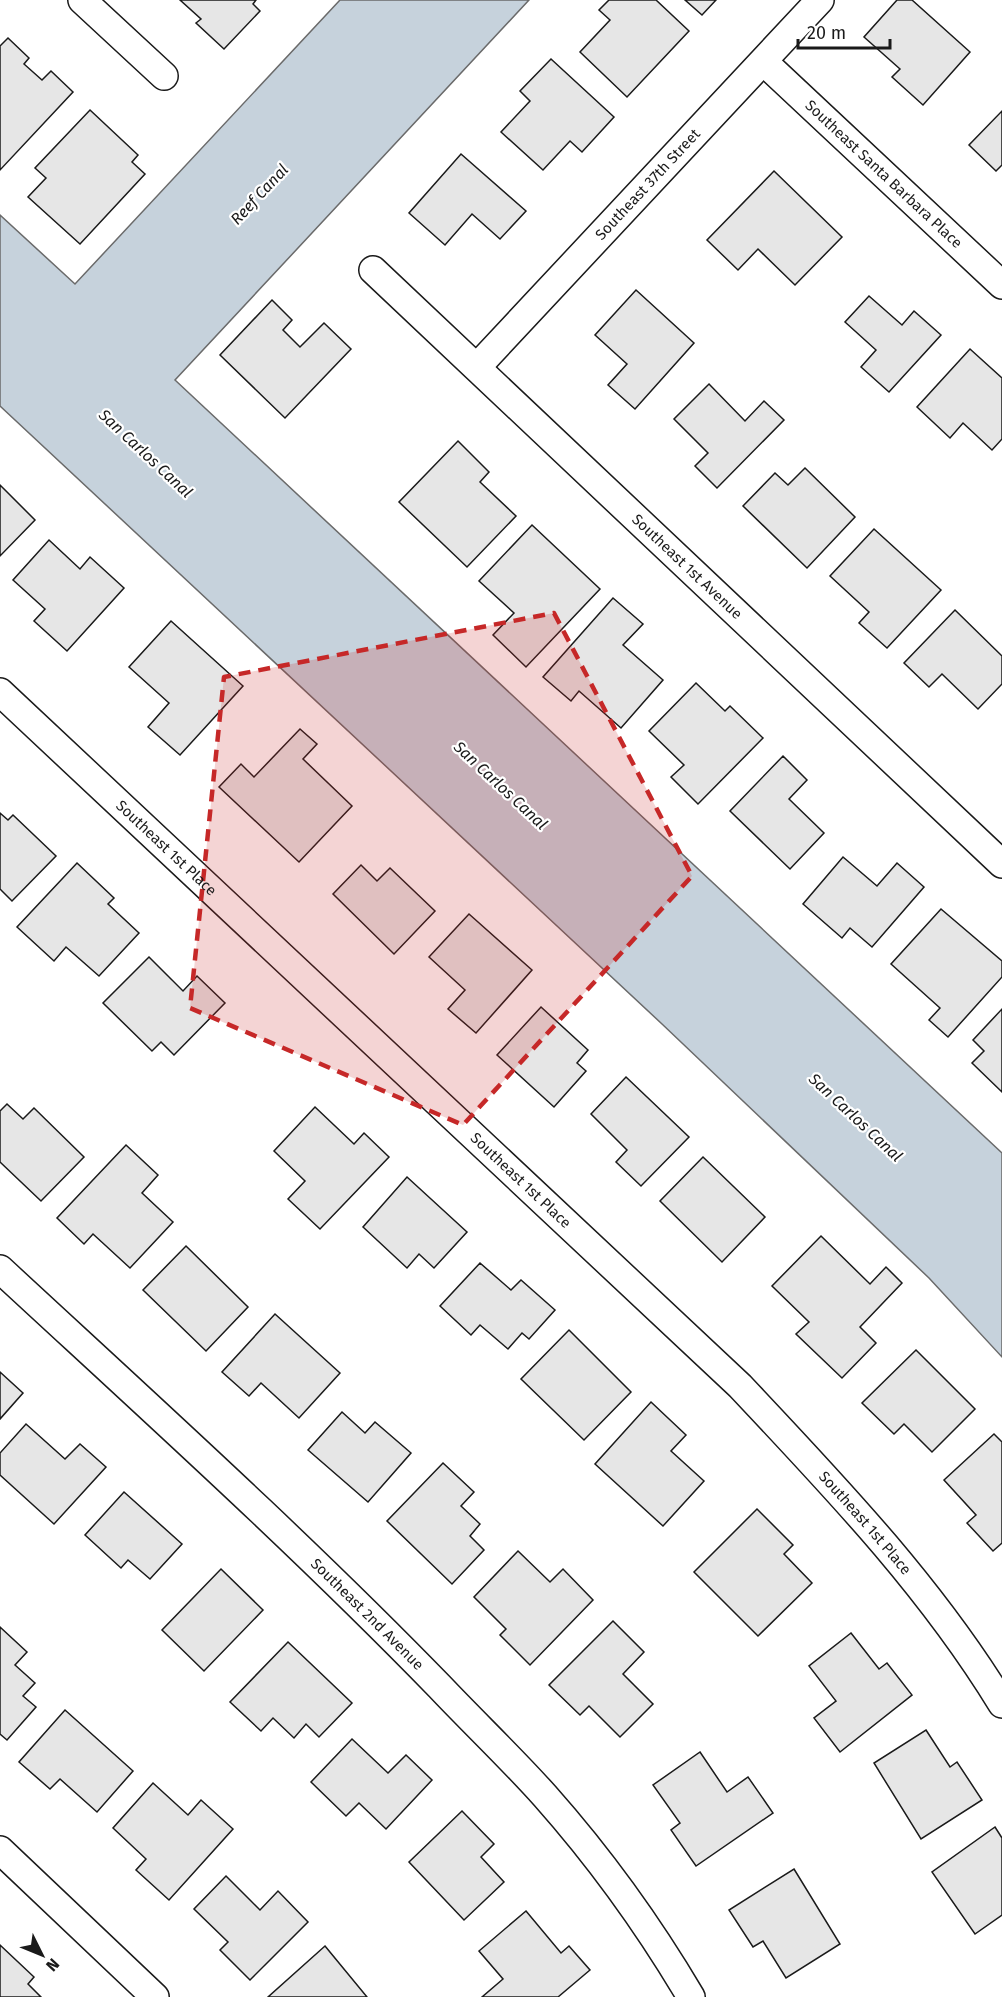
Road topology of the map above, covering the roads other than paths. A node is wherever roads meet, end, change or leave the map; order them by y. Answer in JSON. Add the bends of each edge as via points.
{"nodes":[{"id":1,"x":82,"y":0,"type":"edge"},
{"id":2,"x":820,"y":0,"type":"edge"},
{"id":3,"x":764,"y":62,"type":"junction"},
{"id":4,"x":164,"y":76,"type":"dead end"},
{"id":5,"x":373,"y":270,"type":"dead end"},
{"id":6,"x":1002,"y":285,"type":"edge"},
{"id":7,"x":477,"y":367,"type":"junction"},
{"id":8,"x":0,"y":692,"type":"edge"},
{"id":9,"x":1002,"y":864,"type":"edge"},
{"id":10,"x":0,"y":1269,"type":"edge"},
{"id":11,"x":1002,"y":1704,"type":"edge"},
{"id":12,"x":0,"y":1850,"type":"edge"},
{"id":13,"x":155,"y":1997,"type":"edge"},
{"id":14,"x":691,"y":1997,"type":"edge"}],
"edges":[{"from":1,"to":4,"type":"street"},
{"from":2,"to":3,"type":"street","name":"Southeast 37th Street"},
{"from":3,"to":6,"type":"street","name":"Southeast Santa Barbara Place"},
{"from":3,"to":7,"type":"street","name":"Southeast 37th Street"},
{"from":5,"to":7,"type":"street","name":"Southeast 1st Avenue"},
{"from":7,"to":9,"type":"street","name":"Southeast 1st Avenue"},
{"from":8,"to":11,"type":"street","name":"Southeast 1st Place","via":[[740,1386],[842,1493],[913,1578],[980,1667]]},
{"from":10,"to":14,"type":"street","name":"Southeast 2nd Avenue","via":[[301,1549],[538,1788],[608,1872]]},
{"from":12,"to":13,"type":"street"}]}
